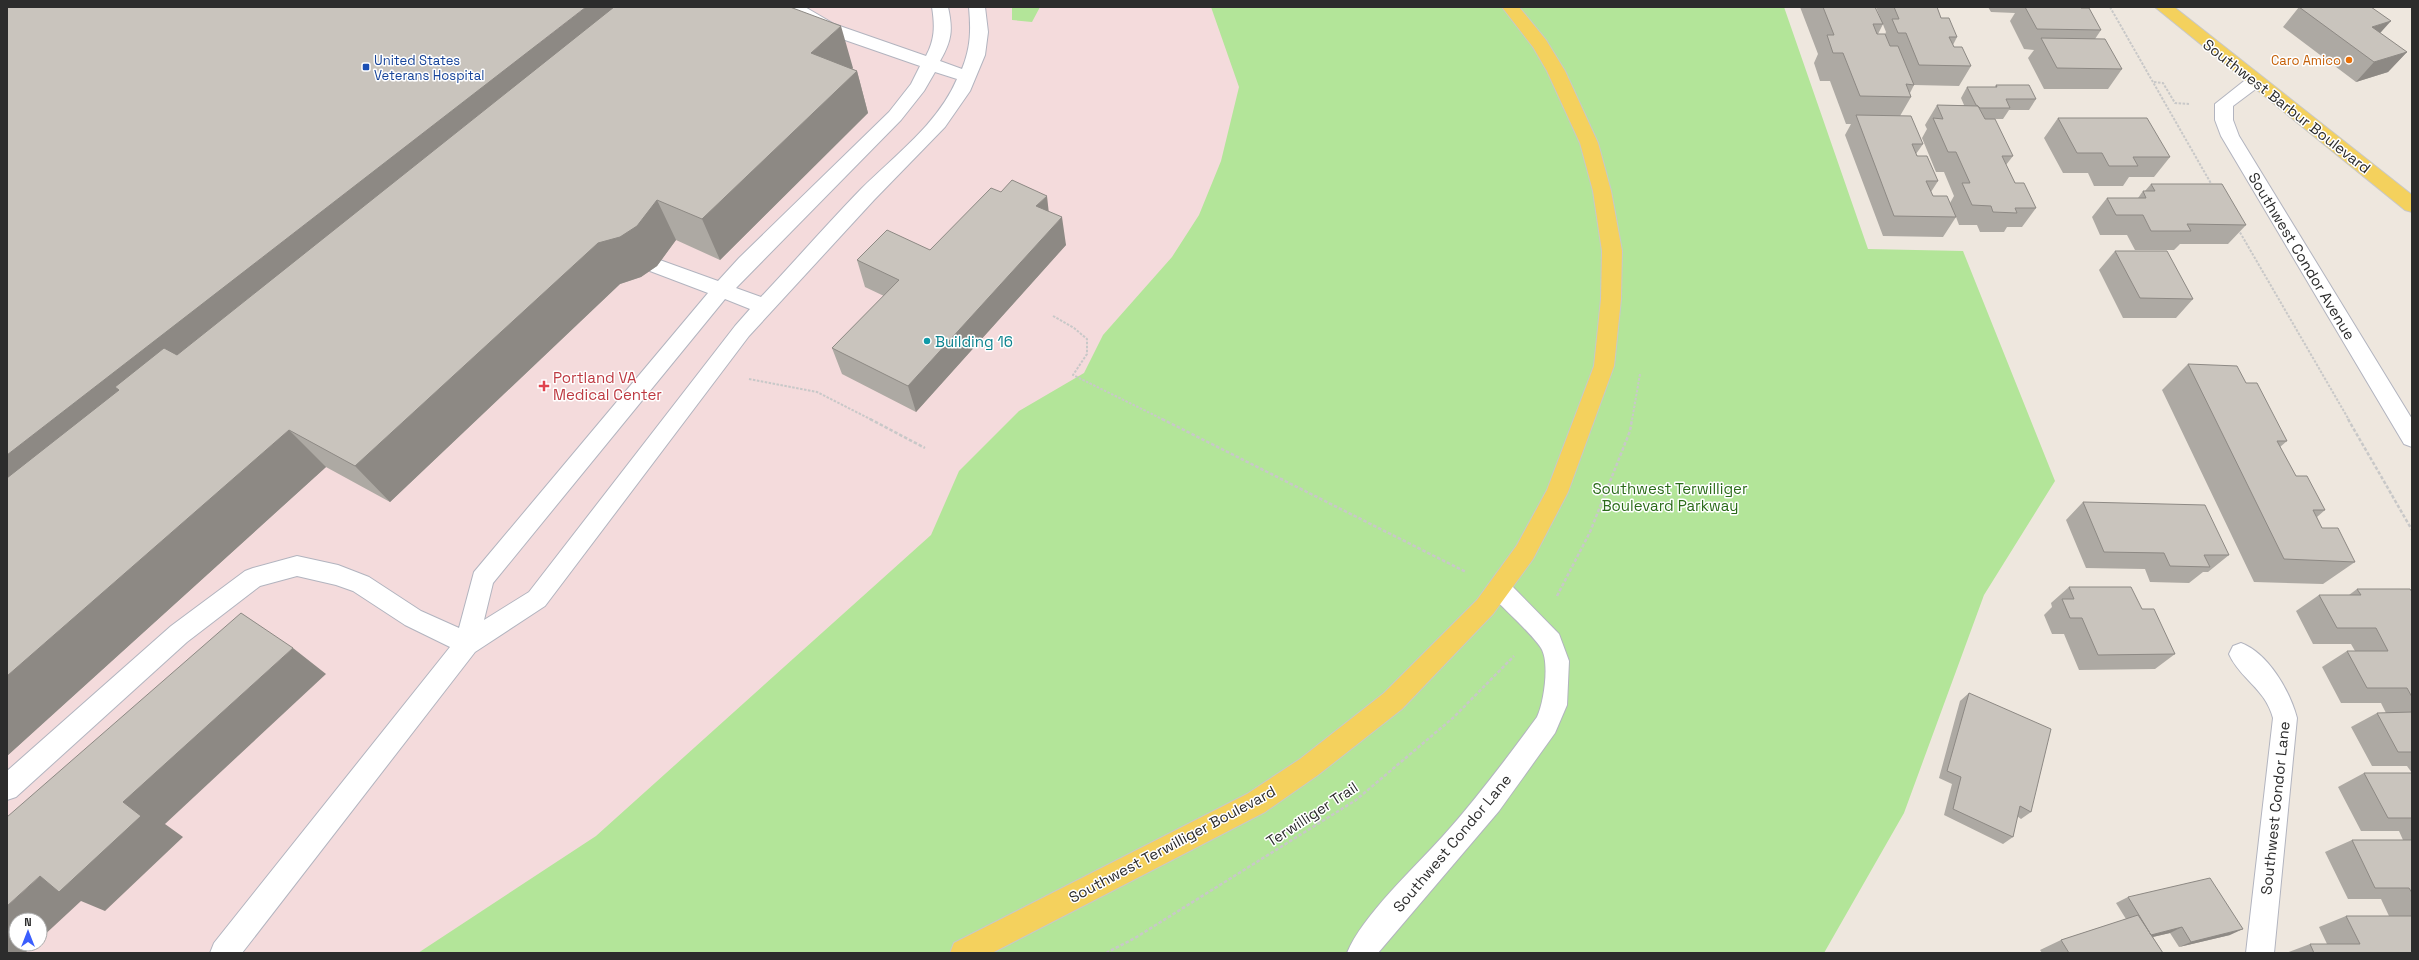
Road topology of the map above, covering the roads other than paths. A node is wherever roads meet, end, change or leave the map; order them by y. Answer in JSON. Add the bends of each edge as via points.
{"nodes":[{"id":1,"x":794,"y":7,"type":"edge"},
{"id":2,"x":940,"y":7,"type":"edge"},
{"id":3,"x":977,"y":7,"type":"edge"},
{"id":4,"x":1510,"y":7,"type":"edge"},
{"id":5,"x":2165,"y":7,"type":"edge"},
{"id":6,"x":932,"y":65,"type":"junction"},
{"id":7,"x":968,"y":77,"type":"junction"},
{"id":8,"x":2255,"y":81,"type":"junction"},
{"id":9,"x":2412,"y":205,"type":"edge"},
{"id":10,"x":657,"y":266,"type":"dead end"},
{"id":11,"x":722,"y":290,"type":"junction"},
{"id":12,"x":764,"y":306,"type":"junction"},
{"id":13,"x":2412,"y":438,"type":"edge"},
{"id":14,"x":1500,"y":589,"type":"junction"},
{"id":15,"x":467,"y":644,"type":"junction"},
{"id":16,"x":2241,"y":654,"type":"dead end"},
{"id":17,"x":7,"y":788,"type":"edge"},
{"id":18,"x":973,"y":950,"type":"edge"},
{"id":19,"x":224,"y":953,"type":"edge"},
{"id":20,"x":1361,"y":953,"type":"edge"},
{"id":21,"x":2260,"y":953,"type":"edge"}],
"edges":[{"from":1,"to":6,"type":"street","via":[[814,22],[828,28]]},
{"from":2,"to":6,"type":"street","via":[[944,27]]},
{"from":3,"to":7,"type":"street","via":[[980,32]]},
{"from":4,"to":14,"type":"main road","name":"Southwest Terwilliger Boulevard","via":[[1540,44],[1556,71],[1589,143],[1602,191],[1612,251],[1612,299],[1604,366],[1557,492],[1525,552]]},
{"from":5,"to":8,"type":"main road","name":"Southwest Barbur Boulevard"},
{"from":6,"to":7,"type":"street"},
{"from":6,"to":11,"type":"street","via":[[895,116],[797,211]]},
{"from":7,"to":12,"type":"street","via":[[939,123],[867,195]]},
{"from":8,"to":9,"type":"main road","name":"Southwest Barbur Boulevard"},
{"from":8,"to":13,"type":"street","name":"Southwest Condor Avenue","via":[[2224,104],[2224,120],[2230,136]]},
{"from":10,"to":11,"type":"street"},
{"from":11,"to":12,"type":"street"},
{"from":11,"to":15,"type":"street","via":[[482,579]]},
{"from":12,"to":15,"type":"street","via":[[691,396],[537,599]]},
{"from":14,"to":18,"type":"main road","name":"Southwest Terwilliger Boulevard","via":[[1393,701],[1309,767],[1256,803]]},
{"from":14,"to":20,"type":"street","name":"Southwest Condor Lane","via":[[1537,625],[1550,642],[1557,661],[1555,705],[1546,725],[1490,802],[1379,928]]},
{"from":15,"to":17,"type":"street","via":[[413,618],[361,584],[338,575],[296,566],[253,578],[178,634]]},
{"from":15,"to":19,"type":"street","via":[[256,916]]},
{"from":16,"to":21,"type":"street","name":"Southwest Condor Lane","via":[[2270,684],[2282,704],[2285,718]]}]}
